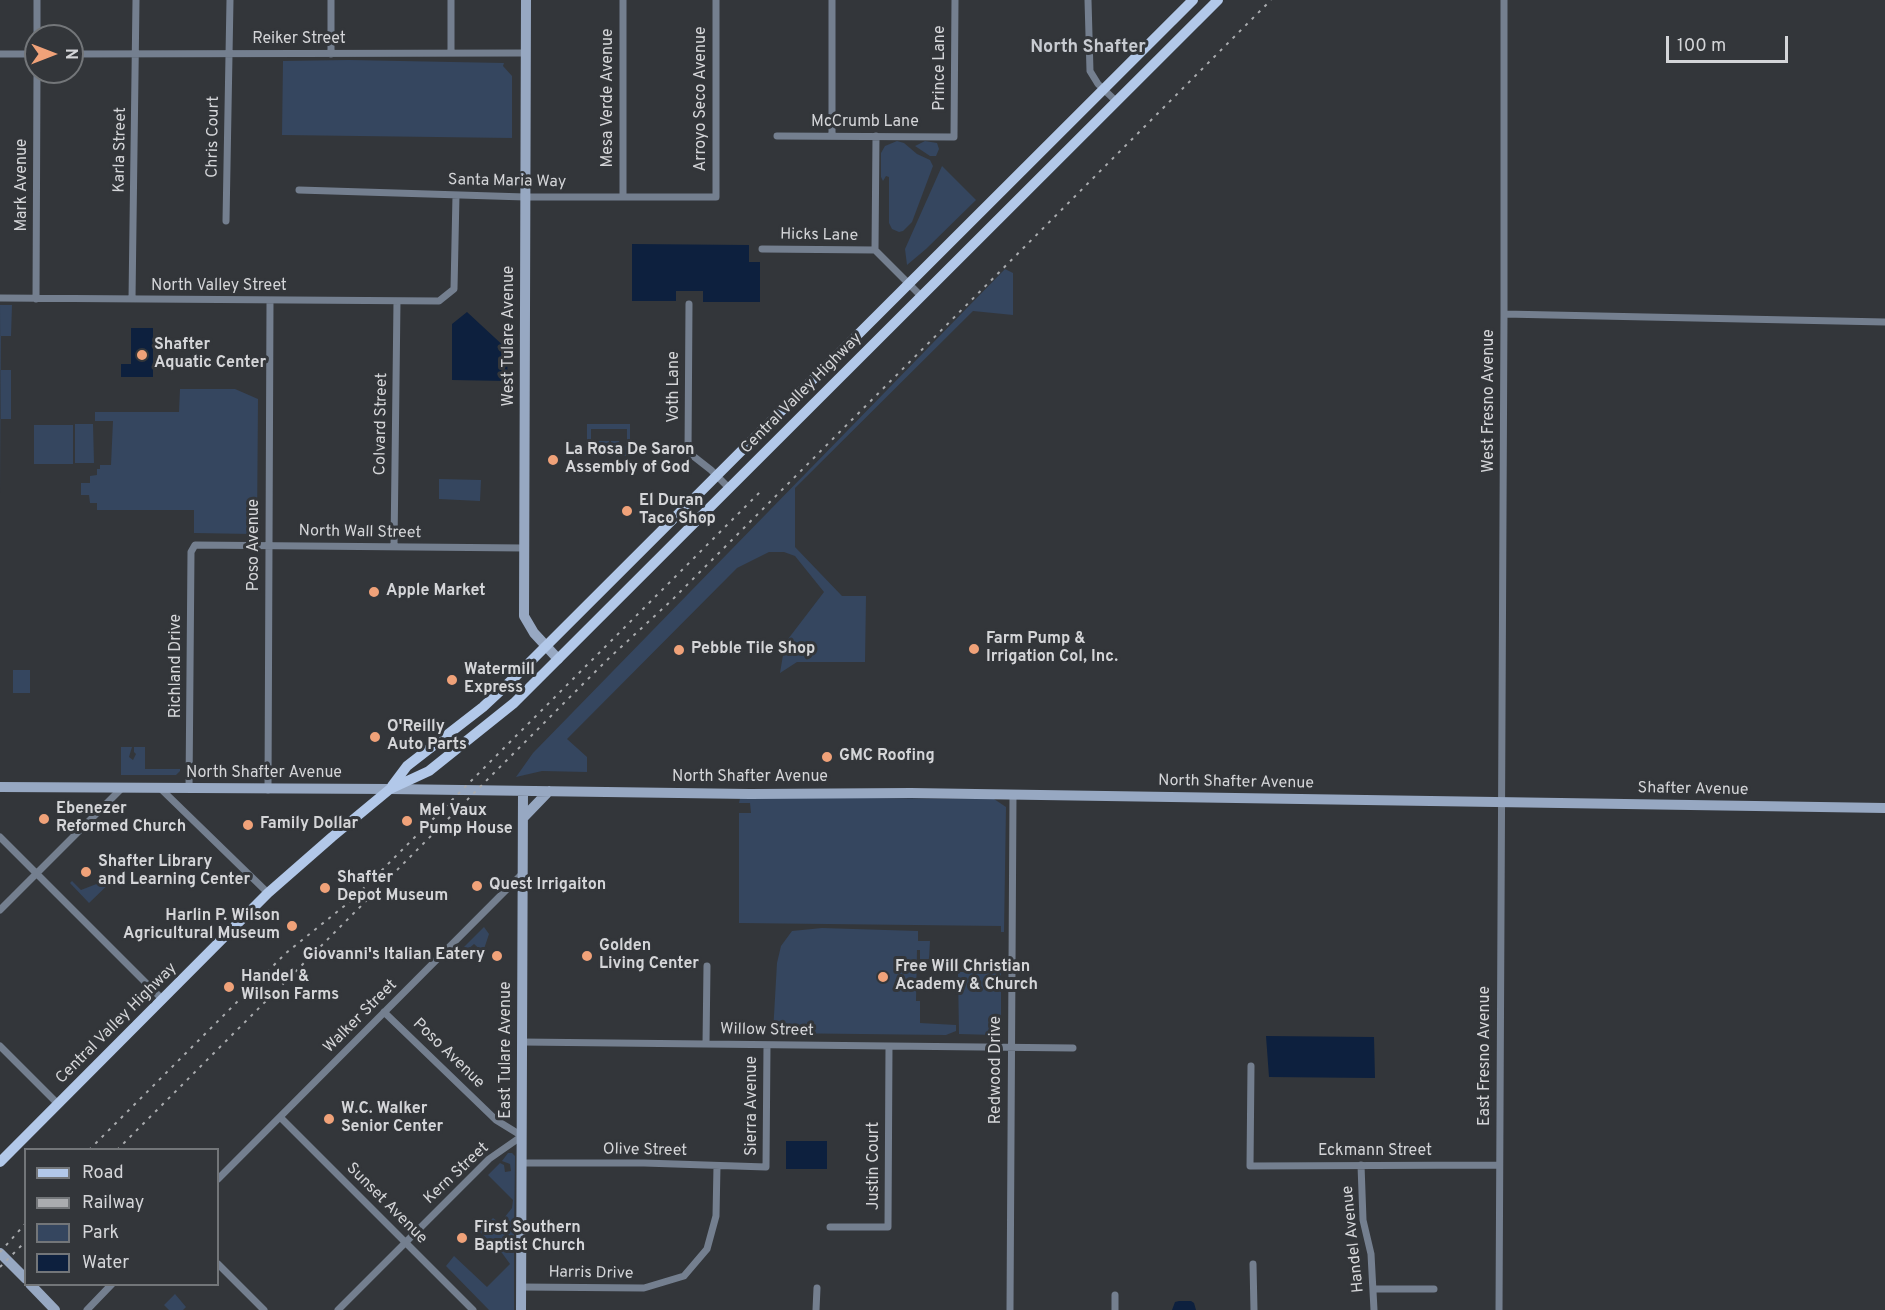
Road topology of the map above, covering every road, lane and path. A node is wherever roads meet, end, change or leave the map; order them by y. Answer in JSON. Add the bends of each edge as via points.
{"nodes":[{"id":1,"x":37,"y":0,"type":"edge"},
{"id":2,"x":136,"y":0,"type":"edge"},
{"id":3,"x":230,"y":0,"type":"edge"},
{"id":4,"x":332,"y":0,"type":"edge"},
{"id":5,"x":451,"y":0,"type":"edge"},
{"id":6,"x":526,"y":0,"type":"edge"},
{"id":7,"x":623,"y":0,"type":"edge"},
{"id":8,"x":716,"y":0,"type":"edge"},
{"id":9,"x":832,"y":0,"type":"edge"},
{"id":10,"x":955,"y":0,"type":"edge"},
{"id":11,"x":1088,"y":0,"type":"edge"},
{"id":12,"x":1193,"y":0,"type":"edge"},
{"id":13,"x":1218,"y":0,"type":"edge"},
{"id":14,"x":1504,"y":0,"type":"edge"},
{"id":15,"x":37,"y":24,"type":"edge"},
{"id":16,"x":451,"y":53,"type":"junction"},
{"id":17,"x":526,"y":53,"type":"junction"},
{"id":18,"x":0,"y":54,"type":"edge"},
{"id":19,"x":24,"y":54,"type":"edge"},
{"id":20,"x":84,"y":54,"type":"edge"},
{"id":21,"x":136,"y":54,"type":"junction"},
{"id":22,"x":229,"y":54,"type":"junction"},
{"id":23,"x":331,"y":54,"type":"junction"},
{"id":24,"x":37,"y":84,"type":"edge"},
{"id":25,"x":1103,"y":90,"type":"junction"},
{"id":26,"x":1116,"y":102,"type":"junction"},
{"id":27,"x":777,"y":136,"type":"dead end"},
{"id":28,"x":832,"y":136,"type":"junction"},
{"id":29,"x":876,"y":136,"type":"junction"},
{"id":30,"x":954,"y":137,"type":"joint"},
{"id":31,"x":299,"y":190,"type":"dead end"},
{"id":32,"x":456,"y":195,"type":"junction"},
{"id":33,"x":525,"y":197,"type":"junction"},
{"id":34,"x":623,"y":197,"type":"junction"},
{"id":35,"x":716,"y":197,"type":"joint"},
{"id":36,"x":226,"y":221,"type":"dead end"},
{"id":37,"x":762,"y":249,"type":"dead end"},
{"id":38,"x":875,"y":250,"type":"junction"},
{"id":39,"x":909,"y":284,"type":"junction"},
{"id":40,"x":921,"y":296,"type":"junction"},
{"id":41,"x":0,"y":298,"type":"edge"},
{"id":42,"x":36,"y":299,"type":"junction"},
{"id":43,"x":132,"y":300,"type":"junction"},
{"id":44,"x":270,"y":301,"type":"junction"},
{"id":45,"x":397,"y":301,"type":"junction"},
{"id":46,"x":689,"y":304,"type":"dead end"},
{"id":47,"x":1504,"y":314,"type":"junction"},
{"id":48,"x":1885,"y":322,"type":"edge"},
{"id":49,"x":717,"y":476,"type":"junction"},
{"id":50,"x":729,"y":488,"type":"junction"},
{"id":51,"x":195,"y":544,"type":"joint"},
{"id":52,"x":269,"y":545,"type":"junction"},
{"id":53,"x":394,"y":546,"type":"junction"},
{"id":54,"x":524,"y":548,"type":"junction"},
{"id":55,"x":546,"y":646,"type":"junction"},
{"id":56,"x":558,"y":659,"type":"junction"},
{"id":57,"x":0,"y":787,"type":"edge"},
{"id":58,"x":122,"y":788,"type":"junction"},
{"id":59,"x":161,"y":789,"type":"junction"},
{"id":60,"x":189,"y":789,"type":"junction"},
{"id":61,"x":390,"y":789,"type":"junction"},
{"id":62,"x":268,"y":790,"type":"junction"},
{"id":63,"x":523,"y":791,"type":"junction"},
{"id":64,"x":549,"y":791,"type":"junction"},
{"id":65,"x":1013,"y":794,"type":"junction"},
{"id":66,"x":1500,"y":802,"type":"junction"},
{"id":67,"x":1885,"y":808,"type":"edge"},
{"id":68,"x":523,"y":818,"type":"junction"},
{"id":69,"x":0,"y":837,"type":"edge"},
{"id":70,"x":523,"y":873,"type":"junction"},
{"id":71,"x":37,"y":874,"type":"junction"},
{"id":72,"x":268,"y":893,"type":"junction"},
{"id":73,"x":0,"y":910,"type":"edge"},
{"id":74,"x":707,"y":966,"type":"dead end"},
{"id":75,"x":163,"y":1000,"type":"junction"},
{"id":76,"x":384,"y":1012,"type":"junction"},
{"id":77,"x":522,"y":1042,"type":"junction"},
{"id":78,"x":706,"y":1044,"type":"junction"},
{"id":79,"x":767,"y":1045,"type":"junction"},
{"id":80,"x":0,"y":1046,"type":"edge"},
{"id":81,"x":889,"y":1046,"type":"junction"},
{"id":82,"x":1011,"y":1047,"type":"junction"},
{"id":83,"x":1073,"y":1048,"type":"dead end"},
{"id":84,"x":1251,"y":1066,"type":"dead end"},
{"id":85,"x":58,"y":1104,"type":"junction"},
{"id":86,"x":280,"y":1117,"type":"junction"},
{"id":87,"x":522,"y":1136,"type":"junction"},
{"id":88,"x":0,"y":1162,"type":"edge"},
{"id":89,"x":523,"y":1163,"type":"junction"},
{"id":90,"x":1361,"y":1165,"type":"junction"},
{"id":91,"x":1499,"y":1165,"type":"junction"},
{"id":92,"x":717,"y":1166,"type":"junction"},
{"id":93,"x":766,"y":1167,"type":"joint"},
{"id":94,"x":219,"y":1178,"type":"edge"},
{"id":95,"x":830,"y":1227,"type":"dead end"},
{"id":96,"x":405,"y":1243,"type":"junction"},
{"id":97,"x":0,"y":1253,"type":"edge"},
{"id":98,"x":1253,"y":1264,"type":"dead end"},
{"id":99,"x":219,"y":1265,"type":"edge"},
{"id":100,"x":24,"y":1278,"type":"edge"},
{"id":101,"x":32,"y":1286,"type":"edge"},
{"id":102,"x":110,"y":1286,"type":"edge"},
{"id":103,"x":521,"y":1287,"type":"junction"},
{"id":104,"x":817,"y":1288,"type":"dead end"},
{"id":105,"x":1373,"y":1289,"type":"junction"},
{"id":106,"x":1434,"y":1289,"type":"dead end"},
{"id":107,"x":1115,"y":1295,"type":"dead end"},
{"id":108,"x":55,"y":1310,"type":"edge"},
{"id":109,"x":87,"y":1310,"type":"edge"},
{"id":110,"x":264,"y":1310,"type":"edge"},
{"id":111,"x":338,"y":1310,"type":"edge"},
{"id":112,"x":473,"y":1310,"type":"edge"},
{"id":113,"x":521,"y":1310,"type":"edge"},
{"id":114,"x":816,"y":1310,"type":"edge"},
{"id":115,"x":1010,"y":1310,"type":"edge"},
{"id":116,"x":1115,"y":1310,"type":"edge"},
{"id":117,"x":1254,"y":1310,"type":"edge"},
{"id":118,"x":1374,"y":1310,"type":"edge"},
{"id":119,"x":1498,"y":1310,"type":"edge"}],
"edges":[{"from":1,"to":15,"type":"street"},
{"from":2,"to":21,"type":"street","name":"Karla Street"},
{"from":3,"to":22,"type":"street","name":"Chris Court"},
{"from":4,"to":23,"type":"street"},
{"from":5,"to":16,"type":"street"},
{"from":6,"to":17,"type":"main road","name":"West Tulare Avenue"},
{"from":7,"to":34,"type":"street","name":"Mesa Verde Avenue"},
{"from":8,"to":35,"type":"street","name":"Arroyo Seco Avenue"},
{"from":9,"to":28,"type":"street"},
{"from":10,"to":30,"type":"street","name":"Prince Lane"},
{"from":11,"to":25,"type":"street","via":[[1088,60]]},
{"from":12,"to":25,"type":"main road","name":"Central Valley Highway"},
{"from":13,"to":26,"type":"main road","name":"Central Valley Highway"},
{"from":14,"to":47,"type":"street","name":"West Fresno Avenue"},
{"from":16,"to":17,"type":"street","name":"Reiker Street"},
{"from":16,"to":23,"type":"street","name":"Reiker Street"},
{"from":17,"to":33,"type":"main road","name":"West Tulare Avenue"},
{"from":18,"to":19,"type":"street"},
{"from":20,"to":21,"type":"street","name":"Reiker Street"},
{"from":21,"to":22,"type":"street","name":"Reiker Street"},
{"from":21,"to":43,"type":"street","name":"Karla Street"},
{"from":22,"to":23,"type":"street","name":"Reiker Street"},
{"from":22,"to":36,"type":"street","name":"Chris Court"},
{"from":24,"to":42,"type":"street","name":"Mark Avenue"},
{"from":25,"to":26,"type":"street"},
{"from":25,"to":39,"type":"main road","name":"Central Valley Highway"},
{"from":26,"to":40,"type":"main road","name":"Central Valley Highway"},
{"from":27,"to":28,"type":"street","name":"McCrumb Lane"},
{"from":28,"to":29,"type":"street","name":"McCrumb Lane"},
{"from":29,"to":30,"type":"street","name":"McCrumb Lane"},
{"from":29,"to":38,"type":"street"},
{"from":31,"to":32,"type":"street","name":"Santa Maria Way"},
{"from":32,"to":33,"type":"street","name":"Santa Maria Way"},
{"from":32,"to":45,"type":"street","name":"North Valley Street","via":[[454,289],[439,301]]},
{"from":33,"to":34,"type":"street","name":"Santa Maria Way"},
{"from":33,"to":54,"type":"main road","name":"West Tulare Avenue"},
{"from":34,"to":35,"type":"street","name":"Santa Maria Way"},
{"from":37,"to":38,"type":"street","name":"Hicks Lane"},
{"from":38,"to":39,"type":"street"},
{"from":39,"to":40,"type":"street"},
{"from":39,"to":49,"type":"main road","name":"Central Valley Highway"},
{"from":40,"to":50,"type":"main road","name":"Central Valley Highway"},
{"from":41,"to":42,"type":"street","name":"North Valley Street"},
{"from":42,"to":43,"type":"street","name":"North Valley Street"},
{"from":43,"to":44,"type":"street","name":"North Valley Street"},
{"from":44,"to":45,"type":"street","name":"North Valley Street"},
{"from":44,"to":52,"type":"street","name":"Poso Avenue"},
{"from":45,"to":53,"type":"street","name":"Colvard Street"},
{"from":46,"to":49,"type":"street","name":"Voth Lane","via":[[688,452]]},
{"from":47,"to":48,"type":"street"},
{"from":47,"to":66,"type":"street","name":"West Fresno Avenue"},
{"from":49,"to":50,"type":"street","name":"Voth Lane"},
{"from":49,"to":55,"type":"main road","name":"Central Valley Highway"},
{"from":50,"to":56,"type":"main road","name":"Central Valley Highway"},
{"from":51,"to":52,"type":"street","name":"North Wall Street"},
{"from":51,"to":60,"type":"street","name":"Richland Drive","via":[[191,552]]},
{"from":52,"to":53,"type":"street","name":"North Wall Street"},
{"from":52,"to":62,"type":"street","name":"Poso Avenue"},
{"from":53,"to":54,"type":"street","name":"North Wall Street"},
{"from":54,"to":55,"type":"main road","name":"West Tulare Avenue","via":[[524,616]]},
{"from":55,"to":56,"type":"main road","name":"West Tulare Avenue"},
{"from":55,"to":61,"type":"main road","name":"Central Valley Highway","via":[[490,700],[407,766]]},
{"from":56,"to":61,"type":"main road","name":"Central Valley Highway","via":[[495,719],[429,771]]},
{"from":57,"to":58,"type":"main road","name":"North Shafter Avenue"},
{"from":58,"to":59,"type":"main road","name":"North Shafter Avenue"},
{"from":58,"to":71,"type":"street"},
{"from":59,"to":60,"type":"main road","name":"North Shafter Avenue"},
{"from":59,"to":72,"type":"street"},
{"from":60,"to":62,"type":"main road","name":"North Shafter Avenue"},
{"from":61,"to":62,"type":"main road","name":"North Shafter Avenue"},
{"from":61,"to":63,"type":"main road","name":"North Shafter Avenue"},
{"from":61,"to":72,"type":"main road","name":"Central Valley Highway"},
{"from":63,"to":64,"type":"main road","name":"North Shafter Avenue"},
{"from":63,"to":68,"type":"main road","name":"East Tulare Avenue"},
{"from":64,"to":65,"type":"main road","name":"North Shafter Avenue"},
{"from":64,"to":68,"type":"main road"},
{"from":65,"to":66,"type":"main road","name":"North Shafter Avenue"},
{"from":65,"to":82,"type":"street","name":"Redwood Drive"},
{"from":66,"to":67,"type":"main road","name":"Shafter Avenue"},
{"from":66,"to":91,"type":"street","name":"East Fresno Avenue"},
{"from":68,"to":70,"type":"main road","name":"East Tulare Avenue"},
{"from":69,"to":71,"type":"street"},
{"from":70,"to":76,"type":"street","name":"Walker Street"},
{"from":70,"to":77,"type":"main road","name":"East Tulare Avenue"},
{"from":71,"to":73,"type":"street"},
{"from":71,"to":75,"type":"street"},
{"from":72,"to":75,"type":"main road","name":"Central Valley Highway"},
{"from":74,"to":78,"type":"street"},
{"from":75,"to":85,"type":"main road","name":"Central Valley Highway"},
{"from":76,"to":86,"type":"street","name":"Walker Street"},
{"from":76,"to":87,"type":"street","name":"Poso Avenue","via":[[496,1120]]},
{"from":77,"to":78,"type":"street","name":"Willow Street"},
{"from":77,"to":87,"type":"main road","name":"East Tulare Avenue"},
{"from":78,"to":79,"type":"street","name":"Willow Street"},
{"from":79,"to":81,"type":"street","name":"Willow Street"},
{"from":79,"to":93,"type":"street","name":"Sierra Avenue"},
{"from":80,"to":85,"type":"street"},
{"from":81,"to":82,"type":"street","name":"Willow Street"},
{"from":81,"to":95,"type":"street","name":"Justin Court","via":[[888,1227]]},
{"from":82,"to":83,"type":"street","name":"Willow Street"},
{"from":82,"to":115,"type":"street","name":"Redwood Drive"},
{"from":84,"to":90,"type":"street","name":"Eckmann Street","via":[[1250,1166]]},
{"from":85,"to":88,"type":"main road","name":"Central Valley Highway"},
{"from":86,"to":94,"type":"street","name":"Walker Street"},
{"from":86,"to":96,"type":"street","name":"Sunset Avenue"},
{"from":87,"to":89,"type":"main road","name":"East Tulare Avenue"},
{"from":87,"to":96,"type":"street","name":"Kern Street","via":[[489,1159]]},
{"from":89,"to":92,"type":"street","name":"Olive Street"},
{"from":89,"to":103,"type":"main road","name":"East Tulare Avenue"},
{"from":90,"to":91,"type":"street","name":"Eckmann Street"},
{"from":90,"to":105,"type":"street","name":"Handel Avenue","via":[[1363,1220],[1371,1254]]},
{"from":91,"to":119,"type":"street","name":"East Fresno Avenue"},
{"from":92,"to":93,"type":"street","name":"Olive Street"},
{"from":92,"to":103,"type":"street","name":"Harris Drive","via":[[716,1216],[707,1249],[684,1276],[644,1288]]},
{"from":96,"to":111,"type":"street","name":"Kern Street"},
{"from":96,"to":112,"type":"street","name":"Sunset Avenue"},
{"from":97,"to":100,"type":"main road"},
{"from":98,"to":117,"type":"street"},
{"from":99,"to":110,"type":"street"},
{"from":101,"to":108,"type":"main road"},
{"from":102,"to":109,"type":"street"},
{"from":103,"to":113,"type":"main road","name":"East Tulare Avenue"},
{"from":104,"to":114,"type":"street"},
{"from":105,"to":106,"type":"street"},
{"from":105,"to":118,"type":"street","name":"Handel Avenue"},
{"from":107,"to":116,"type":"street"}]}
